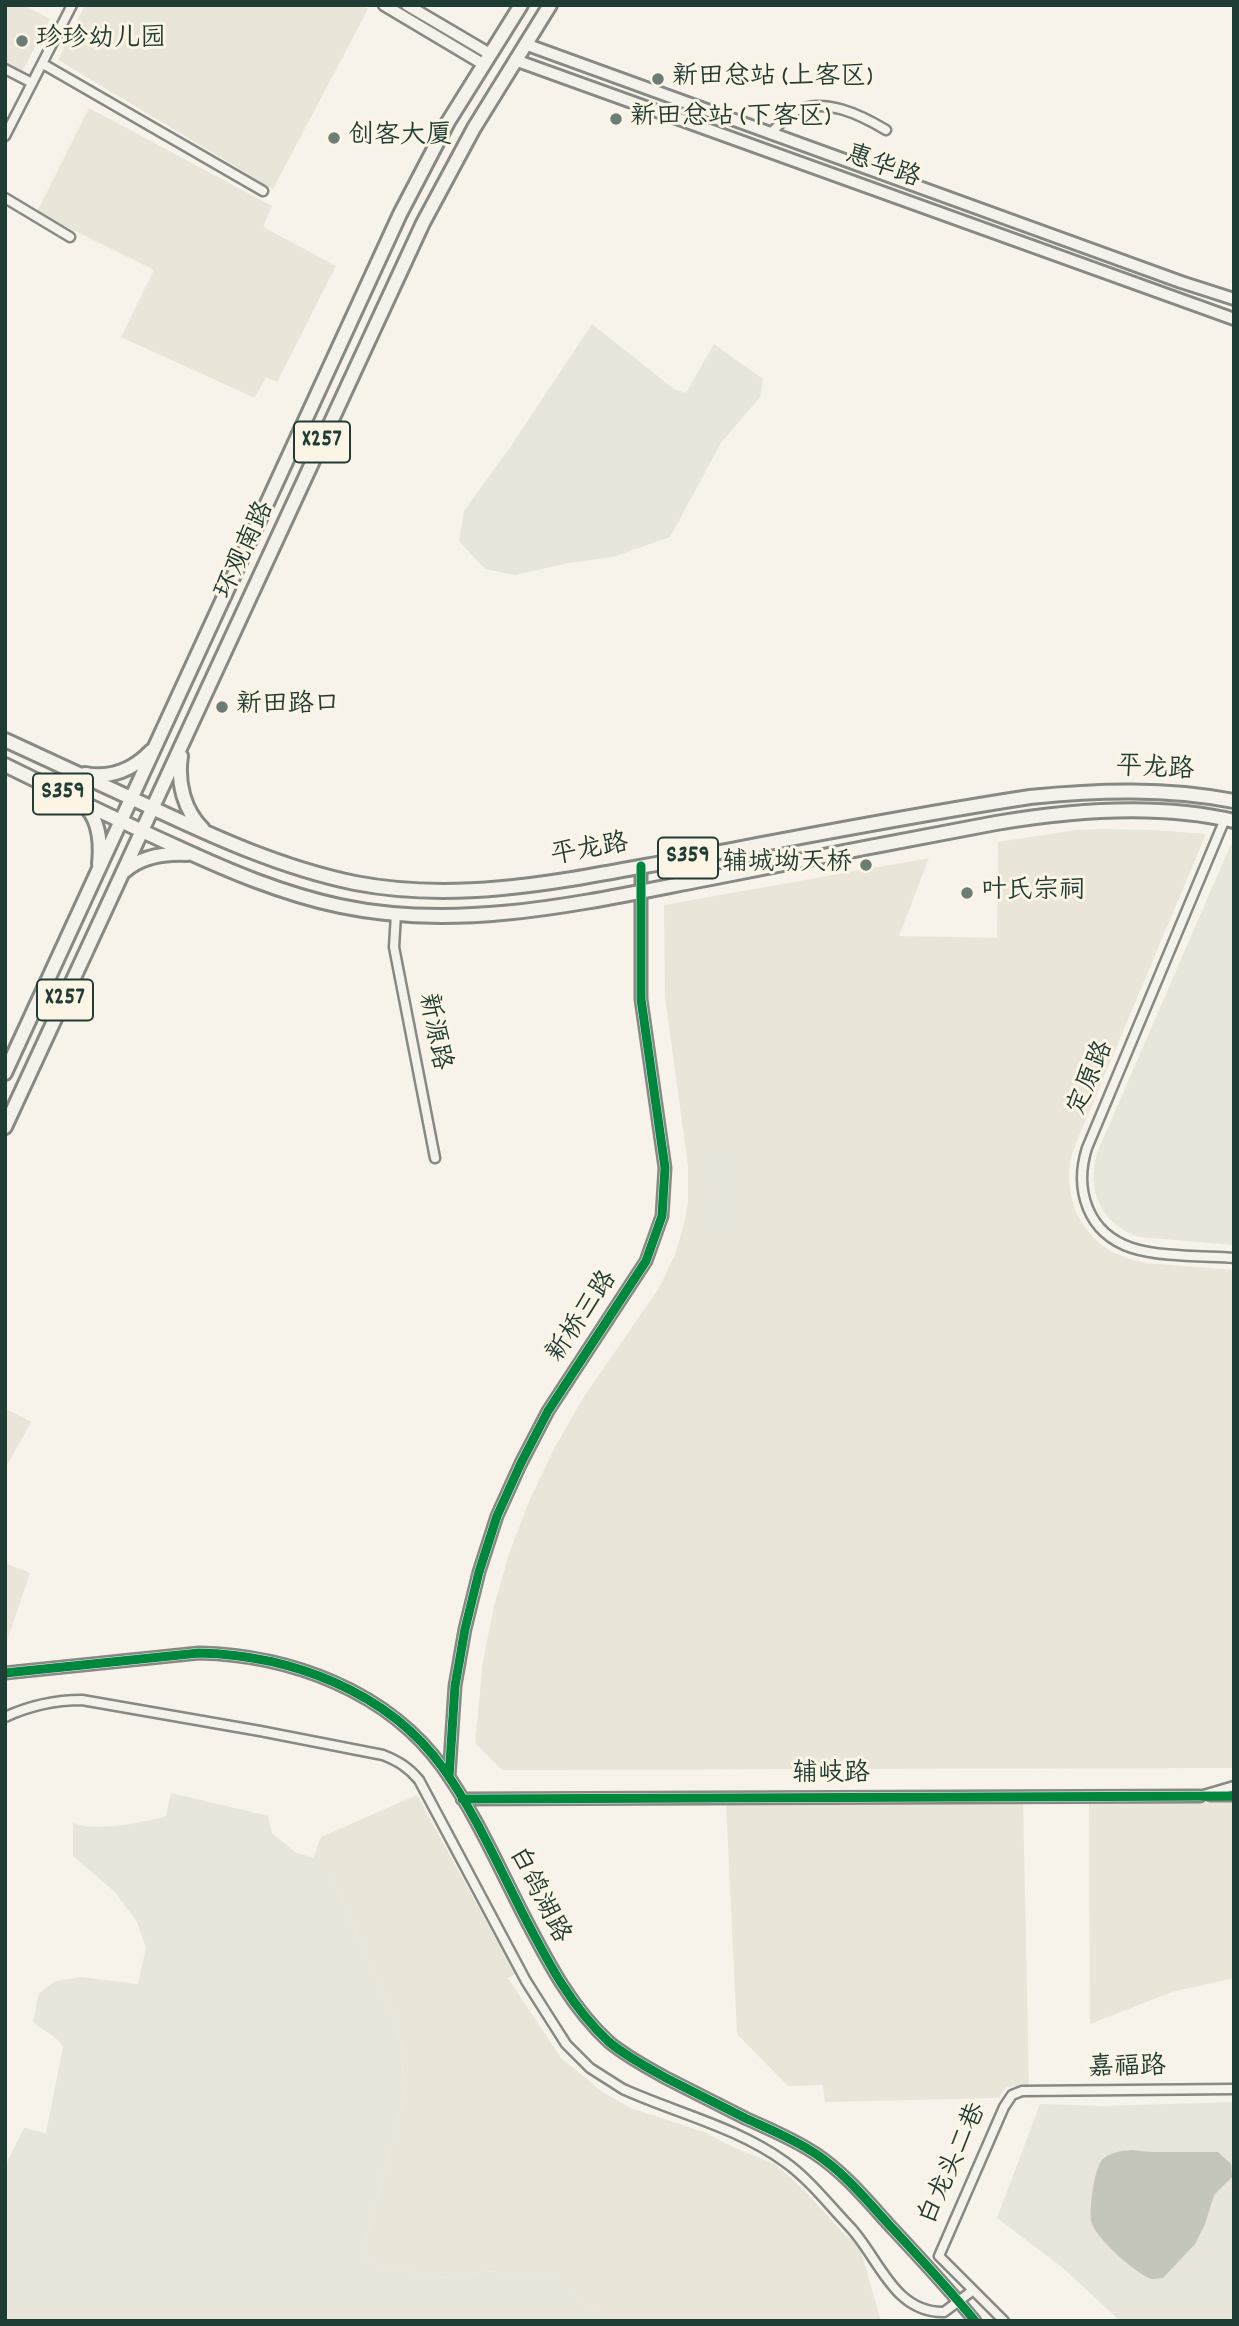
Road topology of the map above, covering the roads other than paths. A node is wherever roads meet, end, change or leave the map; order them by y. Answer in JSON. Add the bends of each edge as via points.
{"nodes":[{"id":1,"x":72,"y":5,"type":"edge"},
{"id":2,"x":384,"y":5,"type":"edge"},
{"id":3,"x":407,"y":5,"type":"edge"},
{"id":4,"x":521,"y":5,"type":"edge"},
{"id":5,"x":550,"y":5,"type":"edge"},
{"id":6,"x":525,"y":44,"type":"junction"},
{"id":7,"x":486,"y":59,"type":"junction"},
{"id":8,"x":515,"y":60,"type":"junction"},
{"id":9,"x":43,"y":64,"type":"junction"},
{"id":10,"x":5,"y":69,"type":"edge"},
{"id":11,"x":32,"y":83,"type":"junction"},
{"id":12,"x":886,"y":130,"type":"dead end"},
{"id":13,"x":771,"y":134,"type":"junction"},
{"id":14,"x":5,"y":136,"type":"edge"},
{"id":15,"x":262,"y":191,"type":"dead end"},
{"id":16,"x":5,"y":198,"type":"edge"},
{"id":17,"x":70,"y":237,"type":"dead end"},
{"id":18,"x":1234,"y":299,"type":"edge"},
{"id":19,"x":1234,"y":319,"type":"edge"},
{"id":20,"x":5,"y":740,"type":"edge"},
{"id":21,"x":156,"y":746,"type":"junction"},
{"id":22,"x":183,"y":746,"type":"junction"},
{"id":23,"x":5,"y":765,"type":"edge"},
{"id":24,"x":75,"y":772,"type":"junction"},
{"id":25,"x":132,"y":799,"type":"junction"},
{"id":26,"x":1234,"y":801,"type":"edge"},
{"id":27,"x":82,"y":803,"type":"junction"},
{"id":28,"x":153,"y":809,"type":"junction"},
{"id":29,"x":1230,"y":820,"type":"edge"},
{"id":30,"x":122,"y":822,"type":"junction"},
{"id":31,"x":143,"y":831,"type":"junction"},
{"id":32,"x":212,"y":836,"type":"junction"},
{"id":33,"x":195,"y":855,"type":"junction"},
{"id":34,"x":641,"y":866,"type":"junction"},
{"id":35,"x":125,"y":871,"type":"junction"},
{"id":36,"x":95,"y":880,"type":"junction"},
{"id":37,"x":641,"y":892,"type":"junction"},
{"id":38,"x":396,"y":914,"type":"junction"},
{"id":39,"x":5,"y":1073,"type":"edge"},
{"id":40,"x":5,"y":1127,"type":"edge"},
{"id":41,"x":435,"y":1158,"type":"dead end"},
{"id":42,"x":1234,"y":1258,"type":"edge"},
{"id":43,"x":5,"y":1673,"type":"edge"},
{"id":44,"x":5,"y":1717,"type":"edge"},
{"id":45,"x":449,"y":1777,"type":"junction"},
{"id":46,"x":1234,"y":1786,"type":"edge"},
{"id":47,"x":1200,"y":1796,"type":"junction"},
{"id":48,"x":1234,"y":1796,"type":"edge"},
{"id":49,"x":462,"y":1798,"type":"junction"},
{"id":50,"x":1234,"y":2089,"type":"edge"},
{"id":51,"x":1022,"y":2091,"type":"joint"},
{"id":52,"x":972,"y":2291,"type":"junction"},
{"id":53,"x":960,"y":2301,"type":"junction"},
{"id":54,"x":975,"y":2321,"type":"edge"},
{"id":55,"x":1004,"y":2321,"type":"edge"}],
"edges":[{"from":1,"to":9,"type":"street"},
{"from":2,"to":7,"type":"street"},
{"from":3,"to":7,"type":"street"},
{"from":4,"to":7,"type":"main road","name":"环观南路","number":"X257"},
{"from":5,"to":6,"type":"main road","name":"环观南路","number":"X257"},
{"from":6,"to":8,"type":"main road","name":"环观南路","number":"X257"},
{"from":6,"to":13,"type":"main road","name":"惠华路"},
{"from":7,"to":21,"type":"main road","name":"环观南路","number":"X257","via":[[400,214]]},
{"from":8,"to":19,"type":"main road","name":"惠华路"},
{"from":8,"to":22,"type":"main road","name":"环观南路","number":"X257","via":[[423,223]]},
{"from":9,"to":11,"type":"street"},
{"from":9,"to":15,"type":"street"},
{"from":10,"to":11,"type":"street"},
{"from":11,"to":14,"type":"street"},
{"from":12,"to":13,"type":"street","via":[[862,116],[811,106],[793,112]]},
{"from":13,"to":18,"type":"main road","name":"惠华路"},
{"from":16,"to":17,"type":"street"},
{"from":20,"to":24,"type":"main road","number":"S359"},
{"from":21,"to":24,"type":"main road","via":[[121,772]]},
{"from":21,"to":25,"type":"main road","name":"环观南路","number":"X257"},
{"from":22,"to":28,"type":"main road","name":"环观南路","number":"X257"},
{"from":22,"to":32,"type":"main road","via":[[180,774],[185,800],[195,821]]},
{"from":23,"to":27,"type":"main road","number":"S359"},
{"from":24,"to":25,"type":"main road","number":"S359"},
{"from":25,"to":28,"type":"main road","name":"平龙路","number":"S359"},
{"from":25,"to":30,"type":"main road","name":"环观南路","number":"X257"},
{"from":26,"to":34,"type":"main road","name":"平龙路","number":"S359","via":[[1142,791],[1030,797]]},
{"from":27,"to":30,"type":"main road","number":"S359"},
{"from":27,"to":36,"type":"main road","via":[[94,818],[98,834]]},
{"from":28,"to":31,"type":"main road","name":"环观南路","number":"X257"},
{"from":28,"to":32,"type":"main road","name":"平龙路","number":"S359"},
{"from":29,"to":37,"type":"main road","name":"平龙路","number":"S359","via":[[1138,811],[1048,815]]},
{"from":29,"to":42,"type":"street","name":"定原路","via":[[1087,1148],[1081,1178],[1087,1208],[1118,1242],[1148,1251]]},
{"from":30,"to":31,"type":"main road","number":"S359"},
{"from":30,"to":36,"type":"main road","name":"环观南路","number":"X257"},
{"from":31,"to":33,"type":"main road","name":"平龙路","number":"S359"},
{"from":31,"to":35,"type":"main road","name":"环观南路","number":"X257"},
{"from":32,"to":34,"type":"main road","name":"平龙路","number":"S359","via":[[327,876],[418,891],[512,887]]},
{"from":33,"to":35,"type":"main road","via":[[157,856]]},
{"from":33,"to":38,"type":"main road","name":"平龙路","number":"S359","via":[[316,900]]},
{"from":34,"to":37,"type":"street","name":"新桥三路"},
{"from":35,"to":40,"type":"main road","name":"环观南路","number":"X257"},
{"from":36,"to":39,"type":"main road","name":"环观南路","number":"X257"},
{"from":37,"to":38,"type":"main road","name":"平龙路","number":"S359","via":[[489,915]]},
{"from":37,"to":45,"type":"street","name":"新桥三路","via":[[641,999],[665,1168],[662,1216],[646,1261],[548,1411],[498,1516],[463,1638]]},
{"from":38,"to":41,"type":"street","name":"新源路","via":[[394,947]]},
{"from":43,"to":45,"type":"street","name":"白鸽湖路","via":[[199,1653],[272,1661],[352,1690],[376,1705],[400,1722]]},
{"from":44,"to":53,"type":"street","via":[[44,1703],[82,1700],[397,1760],[419,1780],[526,1981],[576,2056],[623,2089],[744,2138],[784,2161],[858,2236],[902,2298],[938,2312]]},
{"from":45,"to":49,"type":"street","name":"白鸽湖路"},
{"from":46,"to":47,"type":"street"},
{"from":47,"to":48,"type":"street"},
{"from":47,"to":49,"type":"street","name":"辅岐路"},
{"from":49,"to":53,"type":"street","name":"白鸽湖路","via":[[545,1958],[593,2025],[629,2057],[818,2155],[852,2184]]},
{"from":50,"to":51,"type":"street","name":"嘉福路"},
{"from":51,"to":52,"type":"street","name":"白龙头二巷","via":[[1008,2099],[939,2251],[940,2258]]},
{"from":52,"to":53,"type":"street"},
{"from":52,"to":55,"type":"street","name":"白龙头二巷"},
{"from":53,"to":54,"type":"street","name":"白鸽湖路"}]}
